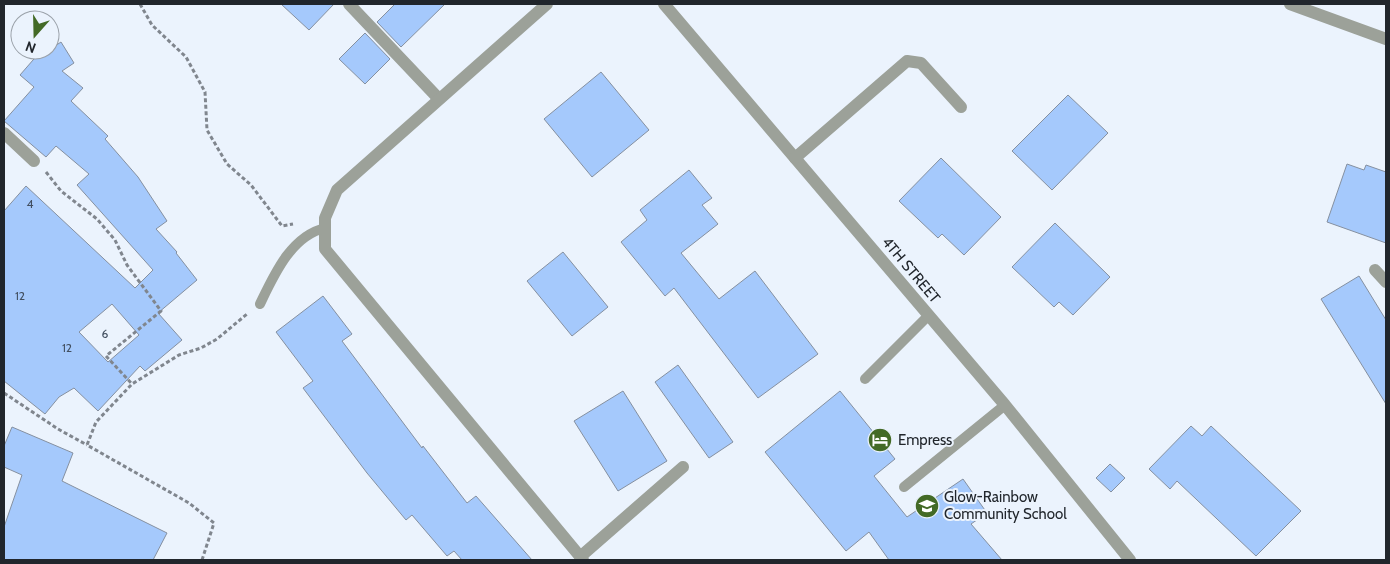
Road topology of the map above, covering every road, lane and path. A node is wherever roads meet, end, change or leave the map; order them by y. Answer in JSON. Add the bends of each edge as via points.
{"nodes":[{"id":1,"x":140,"y":4,"type":"edge"},
{"id":2,"x":349,"y":4,"type":"edge"},
{"id":3,"x":547,"y":4,"type":"edge"},
{"id":4,"x":664,"y":4,"type":"edge"},
{"id":5,"x":1290,"y":4,"type":"edge"},
{"id":6,"x":1386,"y":39,"type":"edge"},
{"id":7,"x":439,"y":99,"type":"junction"},
{"id":8,"x":961,"y":107,"type":"dead end"},
{"id":9,"x":4,"y":134,"type":"edge"},
{"id":10,"x":795,"y":158,"type":"junction"},
{"id":11,"x":34,"y":161,"type":"joint"},
{"id":12,"x":325,"y":224,"type":"junction"},
{"id":13,"x":1375,"y":270,"type":"dead end"},
{"id":14,"x":1386,"y":282,"type":"edge"},
{"id":15,"x":260,"y":304,"type":"joint"},
{"id":16,"x":928,"y":316,"type":"junction"},
{"id":17,"x":865,"y":379,"type":"dead end"},
{"id":18,"x":132,"y":384,"type":"junction"},
{"id":19,"x":4,"y":393,"type":"edge"},
{"id":20,"x":1005,"y":405,"type":"junction"},
{"id":21,"x":87,"y":444,"type":"junction"},
{"id":22,"x":683,"y":467,"type":"dead end"},
{"id":23,"x":904,"y":487,"type":"dead end"},
{"id":24,"x":582,"y":559,"type":"edge"},
{"id":25,"x":202,"y":560,"type":"edge"},
{"id":26,"x":1130,"y":560,"type":"edge"}],
"edges":[{"from":1,"to":12,"type":"path","via":[[152,25],[186,57],[204,92],[207,130],[227,164],[251,185],[282,226]]},
{"from":2,"to":7,"type":"street"},
{"from":3,"to":7,"type":"street"},
{"from":4,"to":10,"type":"street","name":"4TH STREET"},
{"from":5,"to":6,"type":"street"},
{"from":7,"to":12,"type":"street","via":[[337,190]]},
{"from":8,"to":10,"type":"street","via":[[921,63],[908,61]]},
{"from":9,"to":11,"type":"street"},
{"from":10,"to":16,"type":"street","name":"4TH STREET"},
{"from":11,"to":18,"type":"path","via":[[61,191],[97,219],[161,310],[106,356]]},
{"from":12,"to":15,"type":"lane","via":[[311,232],[289,253]]},
{"from":12,"to":24,"type":"street","via":[[325,249]]},
{"from":13,"to":14,"type":"street"},
{"from":15,"to":18,"type":"path","via":[[217,339],[179,355]]},
{"from":16,"to":17,"type":"lane"},
{"from":16,"to":20,"type":"street","name":"4TH STREET"},
{"from":18,"to":21,"type":"path","via":[[96,422]]},
{"from":19,"to":21,"type":"path"},
{"from":20,"to":23,"type":"lane"},
{"from":20,"to":26,"type":"street","name":"4TH STREET"},
{"from":21,"to":25,"type":"path","via":[[169,490],[214,522]]},
{"from":22,"to":24,"type":"street"}]}
